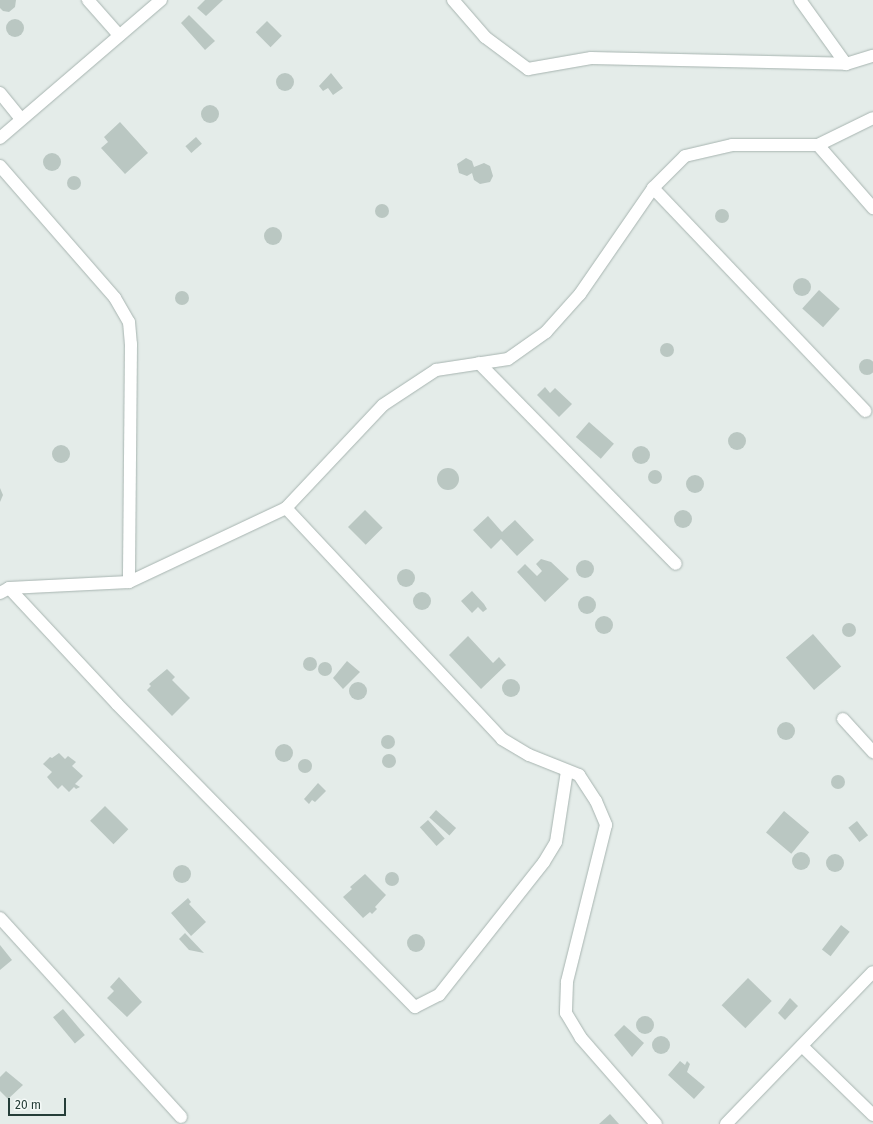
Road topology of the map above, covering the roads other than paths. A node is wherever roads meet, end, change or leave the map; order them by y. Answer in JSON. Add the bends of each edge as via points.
{"nodes":[{"id":1,"x":88,"y":0,"type":"edge"},
{"id":2,"x":161,"y":0,"type":"edge"},
{"id":3,"x":453,"y":0,"type":"edge"},
{"id":4,"x":800,"y":0,"type":"edge"},
{"id":5,"x":119,"y":35,"type":"junction"},
{"id":6,"x":873,"y":56,"type":"edge"},
{"id":7,"x":846,"y":64,"type":"junction"},
{"id":8,"x":0,"y":93,"type":"edge"},
{"id":9,"x":20,"y":118,"type":"junction"},
{"id":10,"x":873,"y":118,"type":"edge"},
{"id":11,"x":0,"y":138,"type":"edge"},
{"id":12,"x":818,"y":145,"type":"junction"},
{"id":13,"x":0,"y":166,"type":"edge"},
{"id":14,"x":653,"y":188,"type":"junction"},
{"id":15,"x":873,"y":208,"type":"edge"},
{"id":16,"x":480,"y":363,"type":"junction"},
{"id":17,"x":865,"y":411,"type":"dead end"},
{"id":18,"x":286,"y":508,"type":"junction"},
{"id":19,"x":676,"y":564,"type":"dead end"},
{"id":20,"x":129,"y":582,"type":"junction"},
{"id":21,"x":5,"y":590,"type":"edge"},
{"id":22,"x":843,"y":719,"type":"dead end"},
{"id":23,"x":873,"y":752,"type":"edge"},
{"id":24,"x":567,"y":770,"type":"junction"},
{"id":25,"x":0,"y":918,"type":"edge"},
{"id":26,"x":873,"y":972,"type":"edge"},
{"id":27,"x":802,"y":1046,"type":"junction"},
{"id":28,"x":873,"y":1115,"type":"edge"},
{"id":29,"x":181,"y":1117,"type":"dead end"},
{"id":30,"x":656,"y":1124,"type":"edge"},
{"id":31,"x":726,"y":1124,"type":"edge"}],
"edges":[{"from":1,"to":5,"type":"street"},
{"from":2,"to":5,"type":"street"},
{"from":3,"to":7,"type":"street","via":[[485,37],[528,69],[591,58]]},
{"from":4,"to":7,"type":"street"},
{"from":5,"to":9,"type":"street"},
{"from":6,"to":7,"type":"street"},
{"from":8,"to":9,"type":"street"},
{"from":9,"to":11,"type":"street"},
{"from":10,"to":12,"type":"street"},
{"from":12,"to":14,"type":"street","via":[[732,144],[685,156]]},
{"from":12,"to":15,"type":"street"},
{"from":13,"to":20,"type":"street","via":[[114,298],[129,322]]},
{"from":14,"to":16,"type":"street","via":[[580,294],[546,332],[508,359]]},
{"from":14,"to":17,"type":"street"},
{"from":16,"to":18,"type":"street","via":[[436,370],[383,405]]},
{"from":16,"to":19,"type":"street"},
{"from":18,"to":20,"type":"street"},
{"from":18,"to":24,"type":"street","via":[[502,739],[529,755]]},
{"from":20,"to":21,"type":"street"},
{"from":21,"to":24,"type":"street","via":[[415,1007],[439,995],[544,862],[556,842]]},
{"from":22,"to":23,"type":"street"},
{"from":24,"to":30,"type":"street","via":[[579,775],[606,824],[567,982],[566,1013],[581,1038]]},
{"from":25,"to":29,"type":"street"},
{"from":26,"to":27,"type":"street"},
{"from":27,"to":28,"type":"street"},
{"from":27,"to":31,"type":"street"}]}
